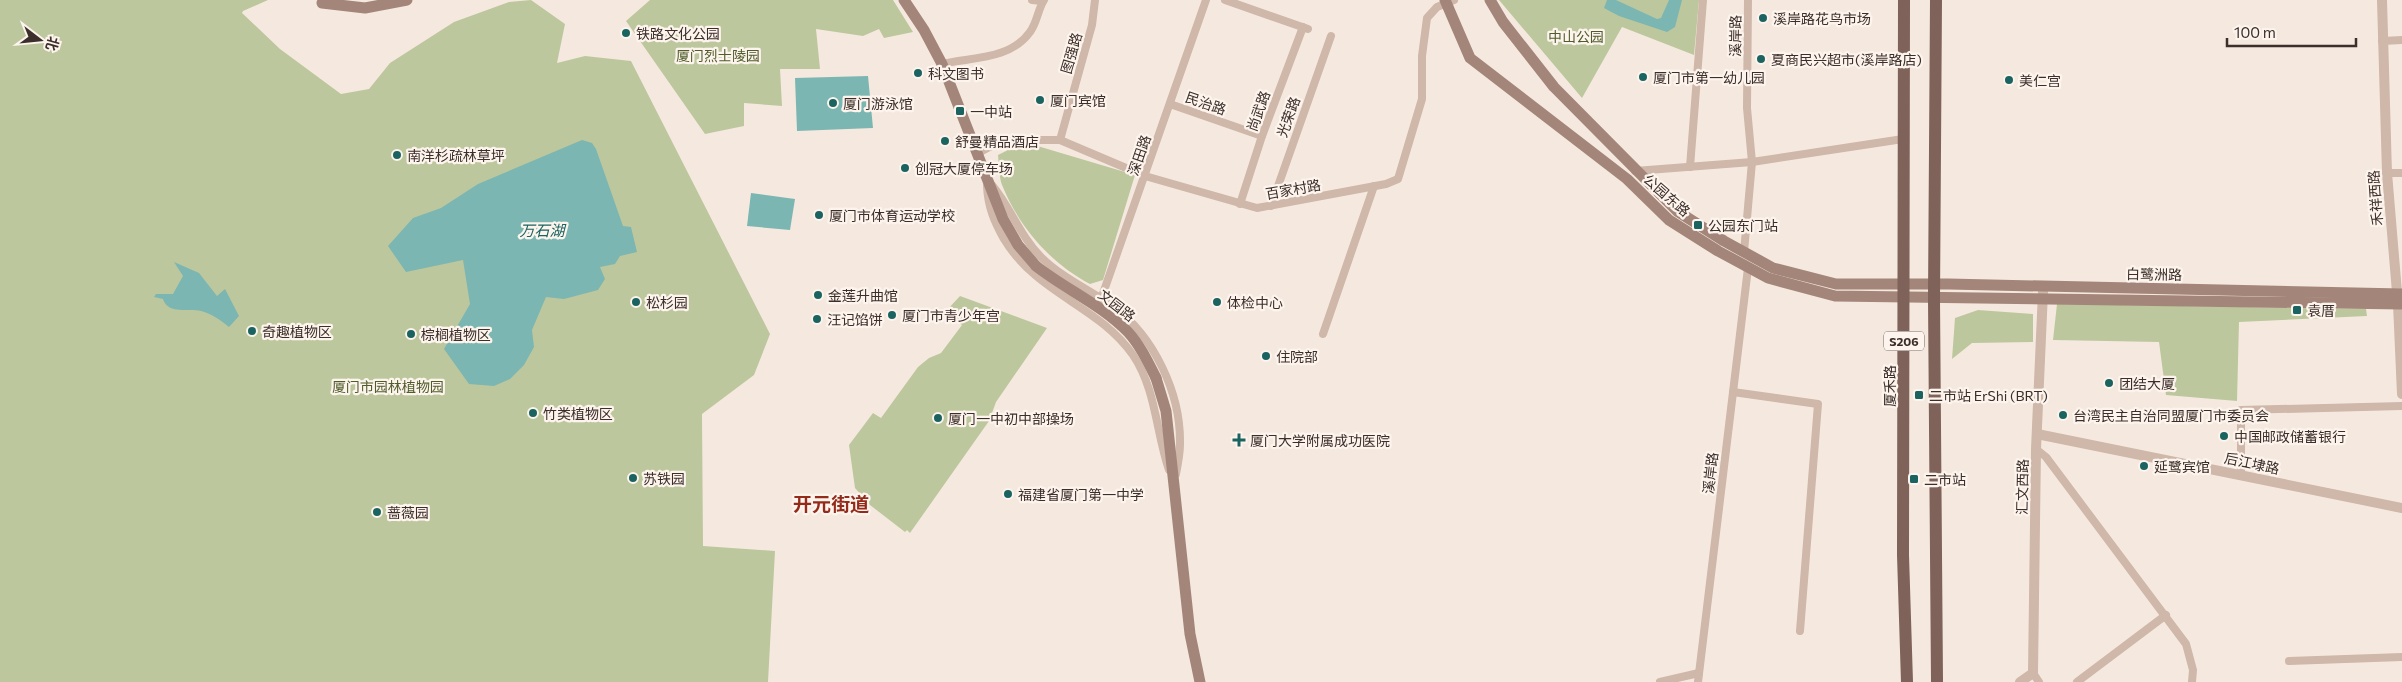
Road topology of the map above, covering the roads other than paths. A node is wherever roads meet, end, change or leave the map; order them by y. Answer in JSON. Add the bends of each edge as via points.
{"nodes":[{"id":1,"x":407,"y":0,"type":"edge"},
{"id":2,"x":904,"y":0,"type":"edge"},
{"id":3,"x":1032,"y":0,"type":"edge"},
{"id":4,"x":1043,"y":0,"type":"edge"},
{"id":5,"x":1094,"y":0,"type":"edge"},
{"id":6,"x":1206,"y":0,"type":"edge"},
{"id":7,"x":1225,"y":0,"type":"edge"},
{"id":8,"x":1490,"y":0,"type":"edge"},
{"id":9,"x":1703,"y":0,"type":"edge"},
{"id":10,"x":1748,"y":0,"type":"edge"},
{"id":11,"x":1904,"y":0,"type":"edge"},
{"id":12,"x":1936,"y":0,"type":"edge"},
{"id":13,"x":2382,"y":0,"type":"edge"},
{"id":14,"x":1448,"y":1,"type":"edge"},
{"id":15,"x":322,"y":3,"type":"dead end"},
{"id":16,"x":1330,"y":36,"type":"dead end"},
{"id":17,"x":2402,"y":40,"type":"edge"},
{"id":18,"x":2382,"y":41,"type":"junction"},
{"id":19,"x":942,"y":64,"type":"junction"},
{"id":20,"x":1170,"y":104,"type":"junction"},
{"id":21,"x":1262,"y":136,"type":"junction"},
{"id":22,"x":1903,"y":139,"type":"junction"},
{"id":23,"x":1060,"y":140,"type":"junction"},
{"id":24,"x":978,"y":153,"type":"junction"},
{"id":25,"x":1752,"y":162,"type":"junction"},
{"id":26,"x":1690,"y":167,"type":"junction"},
{"id":27,"x":1635,"y":171,"type":"junction"},
{"id":28,"x":2387,"y":173,"type":"junction"},
{"id":29,"x":2402,"y":173,"type":"edge"},
{"id":30,"x":1144,"y":176,"type":"junction"},
{"id":31,"x":987,"y":178,"type":"junction"},
{"id":32,"x":1374,"y":186,"type":"junction"},
{"id":33,"x":1240,"y":204,"type":"junction"},
{"id":34,"x":1270,"y":206,"type":"junction"},
{"id":35,"x":1744,"y":252,"type":"junction"},
{"id":36,"x":1748,"y":268,"type":"junction"},
{"id":37,"x":1904,"y":284,"type":"junction"},
{"id":38,"x":1934,"y":284,"type":"junction"},
{"id":39,"x":2043,"y":286,"type":"junction"},
{"id":40,"x":1905,"y":297,"type":"junction"},
{"id":41,"x":1934,"y":298,"type":"junction"},
{"id":42,"x":2042,"y":298,"type":"junction"},
{"id":43,"x":1101,"y":299,"type":"junction"},
{"id":44,"x":2399,"y":299,"type":"edge"},
{"id":45,"x":1095,"y":318,"type":"junction"},
{"id":46,"x":1323,"y":334,"type":"dead end"},
{"id":47,"x":1733,"y":392,"type":"junction"},
{"id":48,"x":2402,"y":394,"type":"edge"},
{"id":49,"x":2402,"y":406,"type":"edge"},
{"id":50,"x":2037,"y":434,"type":"junction"},
{"id":51,"x":2036,"y":449,"type":"junction"},
{"id":52,"x":2241,"y":474,"type":"junction"},
{"id":53,"x":1175,"y":489,"type":"junction"},
{"id":54,"x":2402,"y":508,"type":"edge"},
{"id":55,"x":2166,"y":615,"type":"junction"},
{"id":56,"x":1800,"y":632,"type":"dead end"},
{"id":57,"x":2402,"y":657,"type":"edge"},
{"id":58,"x":2288,"y":661,"type":"dead end"},
{"id":59,"x":1698,"y":673,"type":"junction"},
{"id":60,"x":2033,"y":673,"type":"junction"},
{"id":61,"x":1200,"y":682,"type":"edge"},
{"id":62,"x":1660,"y":682,"type":"edge"},
{"id":63,"x":1698,"y":682,"type":"edge"},
{"id":64,"x":1907,"y":682,"type":"edge"},
{"id":65,"x":1937,"y":682,"type":"edge"},
{"id":66,"x":2020,"y":682,"type":"edge"},
{"id":67,"x":2039,"y":682,"type":"edge"},
{"id":68,"x":2078,"y":682,"type":"edge"},
{"id":69,"x":2192,"y":682,"type":"edge"}],
"edges":[{"from":1,"to":15,"type":"main road","via":[[365,8]]},
{"from":2,"to":19,"type":"main road","name":"文园路"},
{"from":3,"to":4,"type":"street"},
{"from":4,"to":19,"type":"street","via":[[1030,32],[1009,50],[989,57]]},
{"from":5,"to":23,"type":"street","name":"图强路","via":[[1092,25]]},
{"from":6,"to":20,"type":"street","name":"深田路"},
{"from":7,"to":21,"type":"street","name":"尚武路","via":[[1306,28]]},
{"from":8,"to":27,"type":"main road","name":"公园东路","via":[[1503,22],[1554,87]]},
{"from":9,"to":26,"type":"street"},
{"from":10,"to":25,"type":"street","name":"溪岸路","via":[[1747,108]]},
{"from":11,"to":22,"type":"main road","name":"厦禾路","number":"S206"},
{"from":12,"to":38,"type":"main road","number":"S206"},
{"from":13,"to":18,"type":"street","name":"禾祥西路"},
{"from":14,"to":32,"type":"street","name":"百家村路","via":[[1427,18],[1422,56],[1422,99],[1398,179]]},
{"from":14,"to":36,"type":"main road","name":"公园东路","via":[[1470,58],[1627,179],[1669,220]]},
{"from":16,"to":34,"type":"street","name":"光荣路"},
{"from":17,"to":18,"type":"street"},
{"from":18,"to":28,"type":"street","name":"禾祥西路"},
{"from":19,"to":24,"type":"main road","name":"文园路"},
{"from":20,"to":21,"type":"street","name":"民治路"},
{"from":20,"to":30,"type":"street","name":"深田路"},
{"from":21,"to":33,"type":"street","name":"尚武路"},
{"from":22,"to":25,"type":"street"},
{"from":22,"to":37,"type":"main road","name":"厦禾路","number":"S206"},
{"from":23,"to":24,"type":"street","name":"百家村路","via":[[1003,140]]},
{"from":23,"to":30,"type":"street","name":"百家村路"},
{"from":24,"to":31,"type":"main road","name":"文园路"},
{"from":25,"to":26,"type":"street"},
{"from":25,"to":35,"type":"street","name":"溪岸路"},
{"from":26,"to":27,"type":"street"},
{"from":27,"to":35,"type":"main road","name":"公园东路","via":[[1676,211]]},
{"from":28,"to":29,"type":"street"},
{"from":28,"to":44,"type":"street","name":"禾祥西路"},
{"from":30,"to":33,"type":"street","name":"百家村路"},
{"from":30,"to":43,"type":"street","name":"深田路"},
{"from":31,"to":43,"type":"street","via":[[1042,258]]},
{"from":31,"to":45,"type":"street","via":[[988,205],[1011,251],[1046,286]]},
{"from":31,"to":53,"type":"main road","name":"文园路","bridge":true,"via":[[1003,219],[1036,266],[1110,316],[1143,352],[1156,378],[1166,410]]},
{"from":32,"to":34,"type":"street","name":"百家村路"},
{"from":32,"to":46,"type":"street"},
{"from":33,"to":34,"type":"street","name":"百家村路","via":[[1257,208]]},
{"from":35,"to":37,"type":"main road","name":"公园东路","via":[[1773,268],[1836,284]]},
{"from":36,"to":40,"type":"main road","name":"公园东路","via":[[1768,278],[1834,296]]},
{"from":36,"to":47,"type":"street","name":"溪岸路"},
{"from":37,"to":38,"type":"main road","name":"白鹭洲路"},
{"from":37,"to":40,"type":"main road","name":"厦禾路","number":"S206"},
{"from":38,"to":39,"type":"main road","name":"白鹭洲路"},
{"from":38,"to":41,"type":"main road","number":"S206"},
{"from":39,"to":42,"type":"street","name":"汇文西路"},
{"from":39,"to":44,"type":"main road","name":"白鹭洲路"},
{"from":40,"to":41,"type":"main road","name":"公园东路"},
{"from":40,"to":64,"type":"main road","name":"厦禾路","number":"S206","via":[[1903,555]]},
{"from":41,"to":42,"type":"main road","name":"白鹭洲路"},
{"from":41,"to":65,"type":"main road","number":"S206"},
{"from":42,"to":44,"type":"main road","name":"白鹭洲路"},
{"from":42,"to":50,"type":"street","name":"汇文西路"},
{"from":43,"to":45,"type":"street","name":"深田路"},
{"from":43,"to":53,"type":"street","via":[[1135,326],[1152,348],[1165,375],[1176,409],[1180,443]]},
{"from":44,"to":48,"type":"street","name":"禾祥西路"},
{"from":45,"to":53,"type":"street","via":[[1121,340],[1146,382],[1156,413],[1160,445]]},
{"from":47,"to":56,"type":"street","via":[[1818,404]]},
{"from":47,"to":59,"type":"street","name":"溪岸路"},
{"from":49,"to":52,"type":"street","via":[[2241,410]]},
{"from":50,"to":51,"type":"street","name":"汇文西路"},
{"from":50,"to":52,"type":"street","name":"后江埭路"},
{"from":51,"to":55,"type":"street","via":[[2046,457]]},
{"from":51,"to":60,"type":"street","name":"汇文西路"},
{"from":52,"to":54,"type":"street","name":"后江埭路"},
{"from":53,"to":61,"type":"main road","name":"文园路","via":[[1190,634]]},
{"from":55,"to":68,"type":"street"},
{"from":55,"to":69,"type":"street","via":[[2186,644]]},
{"from":57,"to":58,"type":"street"},
{"from":59,"to":62,"type":"street"},
{"from":59,"to":63,"type":"street","name":"溪岸路"},
{"from":60,"to":66,"type":"street"},
{"from":60,"to":67,"type":"street"}]}
